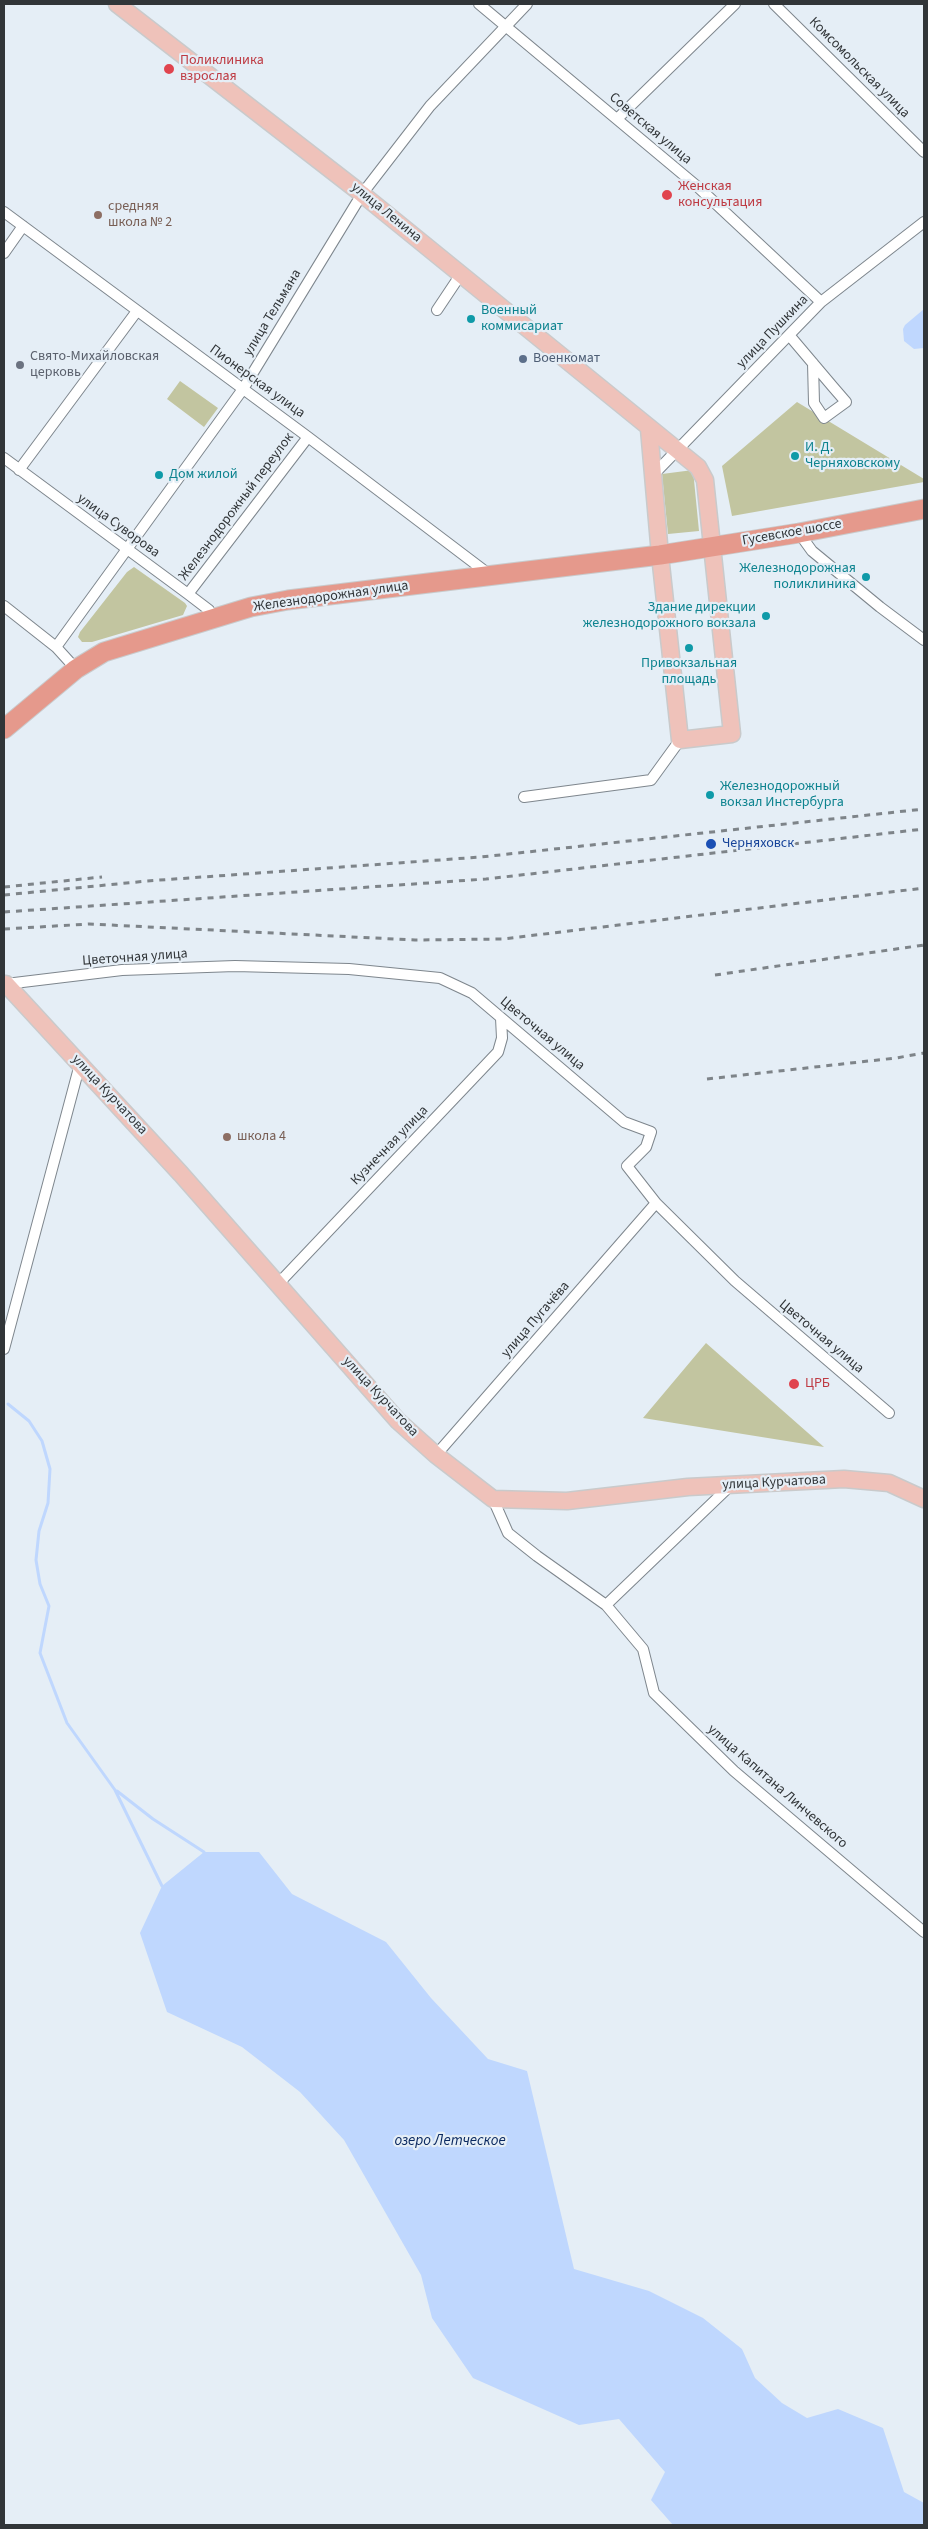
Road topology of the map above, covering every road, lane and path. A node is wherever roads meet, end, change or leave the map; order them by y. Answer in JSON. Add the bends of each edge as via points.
{"nodes":[{"id":1,"x":117,"y":4,"type":"edge"},
{"id":2,"x":479,"y":4,"type":"edge"},
{"id":3,"x":526,"y":4,"type":"edge"},
{"id":4,"x":735,"y":4,"type":"edge"},
{"id":5,"x":774,"y":4,"type":"edge"},
{"id":6,"x":505,"y":25,"type":"junction"},
{"id":7,"x":617,"y":119,"type":"junction"},
{"id":8,"x":924,"y":152,"type":"edge"},
{"id":9,"x":362,"y":194,"type":"junction"},
{"id":10,"x":4,"y":212,"type":"edge"},
{"id":11,"x":924,"y":222,"type":"edge"},
{"id":12,"x":23,"y":226,"type":"junction"},
{"id":13,"x":4,"y":253,"type":"edge"},
{"id":14,"x":461,"y":274,"type":"junction"},
{"id":15,"x":821,"y":302,"type":"junction"},
{"id":16,"x":437,"y":310,"type":"dead end"},
{"id":17,"x":137,"y":311,"type":"junction"},
{"id":18,"x":789,"y":335,"type":"junction"},
{"id":19,"x":813,"y":363,"type":"junction"},
{"id":20,"x":245,"y":391,"type":"junction"},
{"id":21,"x":649,"y":429,"type":"junction"},
{"id":22,"x":308,"y":437,"type":"junction"},
{"id":23,"x":678,"y":451,"type":"junction"},
{"id":24,"x":4,"y":458,"type":"edge"},
{"id":25,"x":19,"y":470,"type":"junction"},
{"id":26,"x":653,"y":474,"type":"junction"},
{"id":27,"x":924,"y":509,"type":"edge"},
{"id":28,"x":799,"y":533,"type":"junction"},
{"id":29,"x":712,"y":547,"type":"junction"},
{"id":30,"x":126,"y":548,"type":"junction"},
{"id":31,"x":660,"y":554,"type":"junction"},
{"id":32,"x":492,"y":577,"type":"junction"},
{"id":33,"x":188,"y":594,"type":"junction"},
{"id":34,"x":4,"y":606,"type":"edge"},
{"id":35,"x":213,"y":619,"type":"junction"},
{"id":36,"x":924,"y":640,"type":"edge"},
{"id":37,"x":56,"y":647,"type":"junction"},
{"id":38,"x":76,"y":669,"type":"junction"},
{"id":39,"x":4,"y":729,"type":"edge"},
{"id":40,"x":680,"y":740,"type":"junction"},
{"id":41,"x":524,"y":797,"type":"dead end"},
{"id":42,"x":5,"y":984,"type":"edge"},
{"id":43,"x":501,"y":1018,"type":"junction"},
{"id":44,"x":80,"y":1064,"type":"junction"},
{"id":45,"x":656,"y":1203,"type":"junction"},
{"id":46,"x":278,"y":1284,"type":"junction"},
{"id":47,"x":4,"y":1349,"type":"edge"},
{"id":48,"x":889,"y":1413,"type":"dead end"},
{"id":49,"x":436,"y":1455,"type":"junction"},
{"id":50,"x":730,"y":1486,"type":"junction"},
{"id":51,"x":492,"y":1499,"type":"junction"},
{"id":52,"x":924,"y":1499,"type":"edge"},
{"id":53,"x":606,"y":1605,"type":"junction"},
{"id":54,"x":924,"y":1932,"type":"edge"}],
"edges":[{"from":1,"to":9,"type":"main road","name":"улица Ленина"},
{"from":2,"to":6,"type":"street","name":"Советская улица"},
{"from":3,"to":6,"type":"street","name":"улица Тельмана"},
{"from":4,"to":7,"type":"street"},
{"from":5,"to":8,"type":"street","name":"Комсомольская улица"},
{"from":6,"to":7,"type":"street","name":"Советская улица"},
{"from":6,"to":9,"type":"street","name":"улица Тельмана","via":[[430,106]]},
{"from":7,"to":15,"type":"street","name":"Советская улица","via":[[698,187]]},
{"from":9,"to":14,"type":"main road","name":"улица Ленина"},
{"from":9,"to":20,"type":"street","name":"улица Тельмана"},
{"from":10,"to":12,"type":"street","name":"Пионерская улица"},
{"from":11,"to":15,"type":"street","name":"улица Пушкина"},
{"from":12,"to":13,"type":"street"},
{"from":12,"to":17,"type":"street","name":"Пионерская улица"},
{"from":14,"to":16,"type":"street"},
{"from":14,"to":21,"type":"main road","name":"улица Ленина"},
{"from":15,"to":18,"type":"street","name":"улица Пушкина"},
{"from":17,"to":20,"type":"street","name":"Пионерская улица"},
{"from":17,"to":25,"type":"street"},
{"from":18,"to":19,"type":"street"},
{"from":18,"to":23,"type":"street","name":"улица Пушкина"},
{"from":19,"to":19,"type":"street","via":[[846,402],[824,418],[814,403]]},
{"from":20,"to":22,"type":"street","name":"Пионерская улица"},
{"from":20,"to":30,"type":"street","name":"улица Тельмана","via":[[235,400]]},
{"from":21,"to":23,"type":"main road","name":"улица Ленина"},
{"from":21,"to":26,"type":"main road"},
{"from":22,"to":32,"type":"street","name":"Пионерская улица"},
{"from":22,"to":33,"type":"street","name":"Железнодорожный переулок"},
{"from":23,"to":26,"type":"street","name":"улица Пушкина"},
{"from":23,"to":29,"type":"main road","name":"улица Ленина","via":[[698,467],[705,480]]},
{"from":24,"to":25,"type":"street","name":"улица Суворова"},
{"from":25,"to":30,"type":"street","name":"улица Суворова"},
{"from":26,"to":31,"type":"main road"},
{"from":27,"to":28,"type":"highway","name":"Гусевское шоссе"},
{"from":28,"to":29,"type":"highway","name":"Гусевское шоссе"},
{"from":28,"to":36,"type":"street","via":[[812,551]]},
{"from":29,"to":31,"type":"highway","name":"Гусевское шоссе"},
{"from":29,"to":40,"type":"main road","name":"улица Ленина","via":[[732,734]]},
{"from":30,"to":33,"type":"street","name":"улица Суворова"},
{"from":30,"to":37,"type":"street","name":"улица Тельмана"},
{"from":31,"to":32,"type":"highway","name":"Железнодорожная улица"},
{"from":31,"to":40,"type":"main road"},
{"from":32,"to":35,"type":"highway","name":"Железнодорожная улица","via":[[288,600]]},
{"from":33,"to":35,"type":"street","name":"улица Суворова","via":[[209,610]]},
{"from":34,"to":37,"type":"street"},
{"from":35,"to":38,"type":"highway","name":"Железнодорожная улица","via":[[104,652]]},
{"from":37,"to":38,"type":"street"},
{"from":38,"to":39,"type":"highway","name":"Железнодорожная улица"},
{"from":40,"to":41,"type":"street","via":[[651,780]]},
{"from":42,"to":43,"type":"street","name":"Цветочная улица","via":[[122,970],[235,966],[350,969],[440,978],[472,992]]},
{"from":42,"to":44,"type":"main road","name":"улица Курчатова"},
{"from":43,"to":45,"type":"street","name":"Цветочная улица","via":[[624,1122],[651,1132],[646,1147],[627,1166]]},
{"from":43,"to":46,"type":"street","name":"Кузнечная улица","via":[[502,1038],[498,1052]]},
{"from":44,"to":46,"type":"main road","name":"улица Курчатова"},
{"from":44,"to":47,"type":"street"},
{"from":45,"to":48,"type":"street","name":"Цветочная улица","via":[[735,1281]]},
{"from":45,"to":49,"type":"street","name":"улица Пугачёва"},
{"from":46,"to":49,"type":"main road","name":"улица Курчатова","via":[[398,1421]]},
{"from":49,"to":51,"type":"main road","name":"улица Курчатова"},
{"from":50,"to":51,"type":"main road","name":"улица Курчатова","via":[[567,1501]]},
{"from":50,"to":52,"type":"main road","name":"улица Курчатова","via":[[844,1479],[889,1483]]},
{"from":50,"to":53,"type":"street"},
{"from":51,"to":53,"type":"street","name":"улица Капитана Линчевского","via":[[508,1533]]},
{"from":53,"to":54,"type":"street","name":"улица Капитана Линчевского","via":[[643,1649],[654,1693],[734,1770]]}]}
